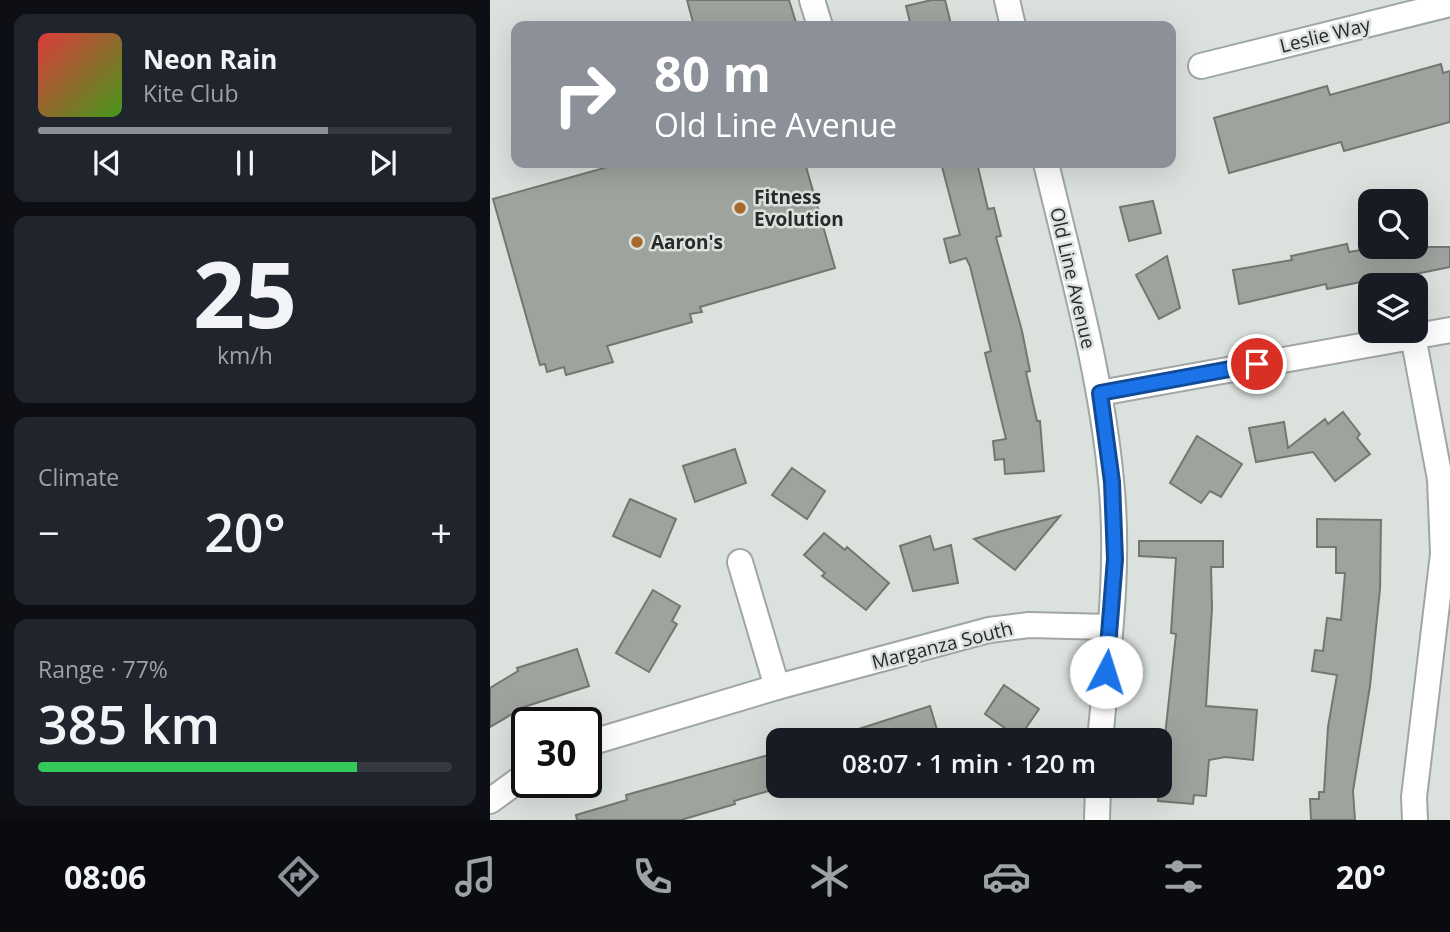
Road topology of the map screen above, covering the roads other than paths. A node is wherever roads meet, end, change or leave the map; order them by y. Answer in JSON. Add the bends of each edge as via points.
{"nodes":[{"id":1,"x":812,"y":0,"type":"edge"},
{"id":2,"x":1007,"y":0,"type":"edge"},
{"id":3,"x":1450,"y":2,"type":"edge"},
{"id":4,"x":818,"y":21,"type":"edge"},
{"id":5,"x":1012,"y":21,"type":"edge"},
{"id":6,"x":1201,"y":66,"type":"dead end"},
{"id":7,"x":1047,"y":168,"type":"edge"},
{"id":8,"x":1450,"y":330,"type":"edge"},
{"id":9,"x":1428,"y":334,"type":"edge"},
{"id":10,"x":1375,"y":343,"type":"edge"},
{"id":11,"x":1414,"y":343,"type":"edge"},
{"id":12,"x":1100,"y":393,"type":"junction"},
{"id":13,"x":740,"y":562,"type":"dead end"},
{"id":14,"x":1111,"y":627,"type":"junction"},
{"id":15,"x":1442,"y":647,"type":"edge"},
{"id":16,"x":777,"y":687,"type":"junction"},
{"id":17,"x":1101,"y":728,"type":"edge"},
{"id":18,"x":602,"y":739,"type":"edge"},
{"id":19,"x":511,"y":786,"type":"edge"},
{"id":20,"x":1098,"y":798,"type":"edge"},
{"id":21,"x":490,"y":801,"type":"edge"},
{"id":22,"x":1097,"y":820,"type":"edge"},
{"id":23,"x":1415,"y":820,"type":"edge"}],
"edges":[{"from":1,"to":4,"type":"street"},
{"from":2,"to":5,"type":"street"},
{"from":3,"to":6,"type":"street","name":"Leslie Way"},
{"from":7,"to":12,"type":"street","name":"Old Line Avenue"},
{"from":8,"to":9,"type":"street"},
{"from":10,"to":12,"type":"street"},
{"from":11,"to":15,"type":"street","via":[[1440,479]]},
{"from":12,"to":14,"type":"street","name":"Old Line Avenue","via":[[1112,482],[1115,559]]},
{"from":13,"to":16,"type":"street"},
{"from":14,"to":16,"type":"street","name":"Marganza South","via":[[1029,625],[989,630]]},
{"from":14,"to":17,"type":"street","name":"Old Line Avenue"},
{"from":15,"to":23,"type":"street","via":[[1414,797]]},
{"from":16,"to":18,"type":"street","name":"Marganza South"},
{"from":19,"to":21,"type":"street"},
{"from":20,"to":22,"type":"street"}]}
